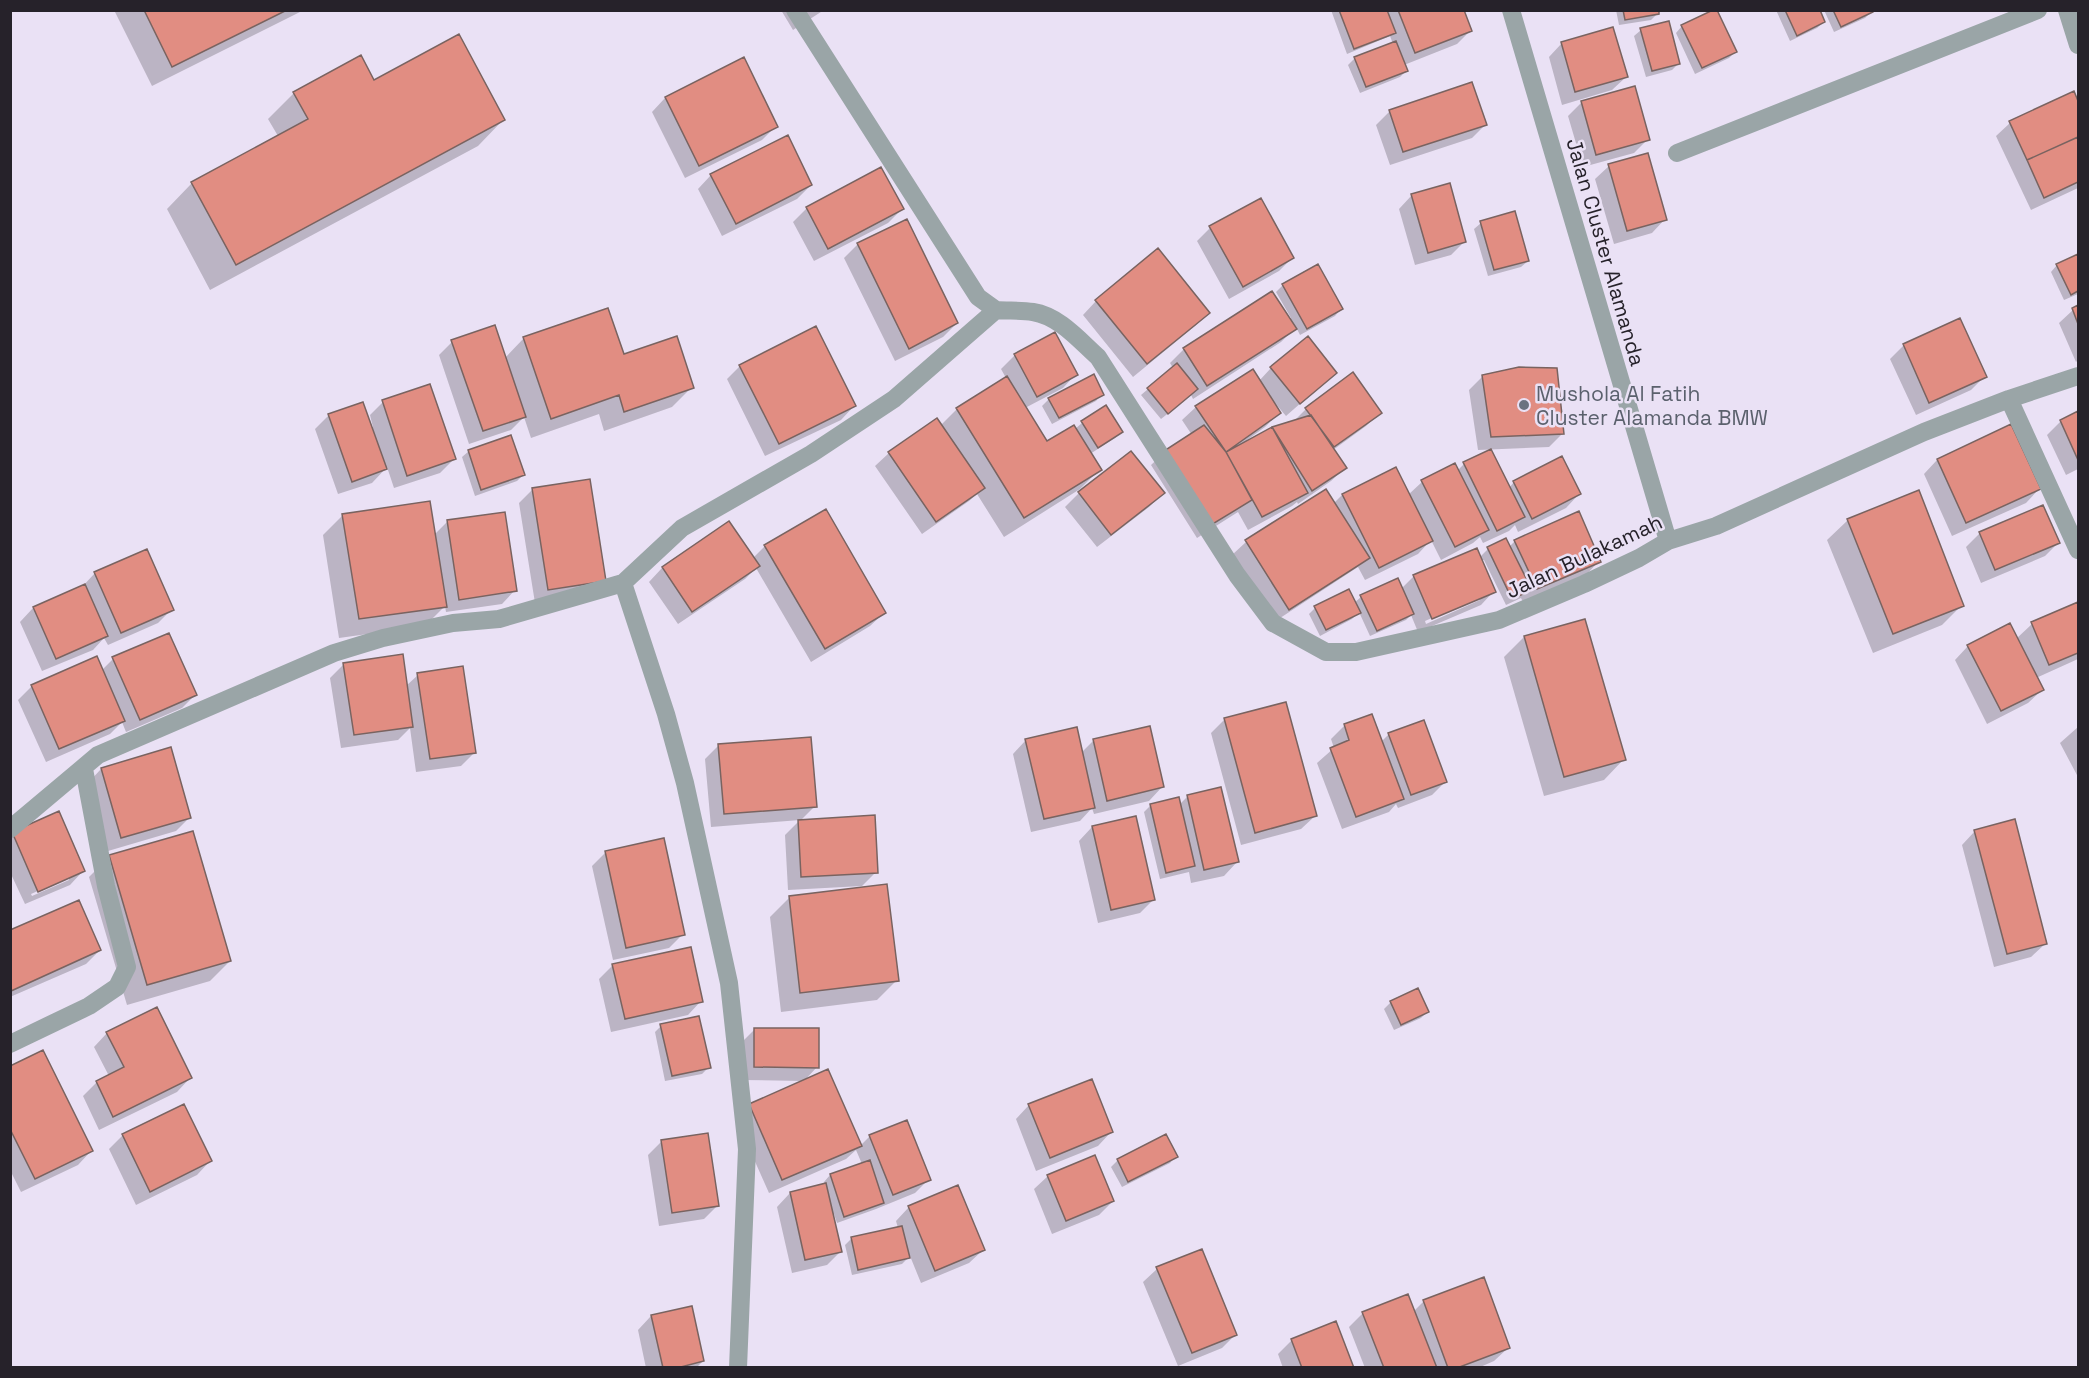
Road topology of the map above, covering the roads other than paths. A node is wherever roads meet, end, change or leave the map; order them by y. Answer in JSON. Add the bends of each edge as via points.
{"nodes":[{"id":1,"x":795,"y":10,"type":"edge"},
{"id":2,"x":2038,"y":10,"type":"edge"},
{"id":3,"x":2067,"y":10,"type":"edge"},
{"id":4,"x":1515,"y":12,"type":"edge"},
{"id":5,"x":2079,"y":45,"type":"edge"},
{"id":6,"x":1677,"y":153,"type":"dead end"},
{"id":7,"x":996,"y":310,"type":"junction"},
{"id":8,"x":2079,"y":376,"type":"edge"},
{"id":9,"x":2009,"y":399,"type":"junction"},
{"id":10,"x":1668,"y":541,"type":"junction"},
{"id":11,"x":2079,"y":550,"type":"edge"},
{"id":12,"x":623,"y":583,"type":"junction"},
{"id":13,"x":84,"y":769,"type":"junction"},
{"id":14,"x":10,"y":829,"type":"edge"},
{"id":15,"x":10,"y":1044,"type":"edge"},
{"id":16,"x":738,"y":1368,"type":"edge"}],
"edges":[{"from":1,"to":7,"type":"street","via":[[978,297]]},
{"from":2,"to":6,"type":"street"},
{"from":3,"to":5,"type":"street"},
{"from":4,"to":10,"type":"street","name":"Jalan Cluster Alamanda"},
{"from":7,"to":10,"type":"street","name":"Jalan Bulakamah","via":[[1044,315],[1069,330],[1098,357],[1237,575],[1273,622],[1326,652],[1356,652],[1499,620],[1584,584]]},
{"from":7,"to":12,"type":"street","via":[[894,399],[811,454],[682,528]]},
{"from":8,"to":9,"type":"street","name":"Jalan Bulakamah"},
{"from":9,"to":10,"type":"street","name":"Jalan Bulakamah","via":[[1924,432],[1716,526]]},
{"from":9,"to":11,"type":"street"},
{"from":12,"to":13,"type":"street","via":[[500,619],[453,623],[334,653],[98,755]]},
{"from":12,"to":16,"type":"street","via":[[685,783],[729,983],[747,1149]]},
{"from":13,"to":14,"type":"street"},
{"from":13,"to":15,"type":"street","via":[[106,886],[127,967],[117,987],[89,1006]]}]}
